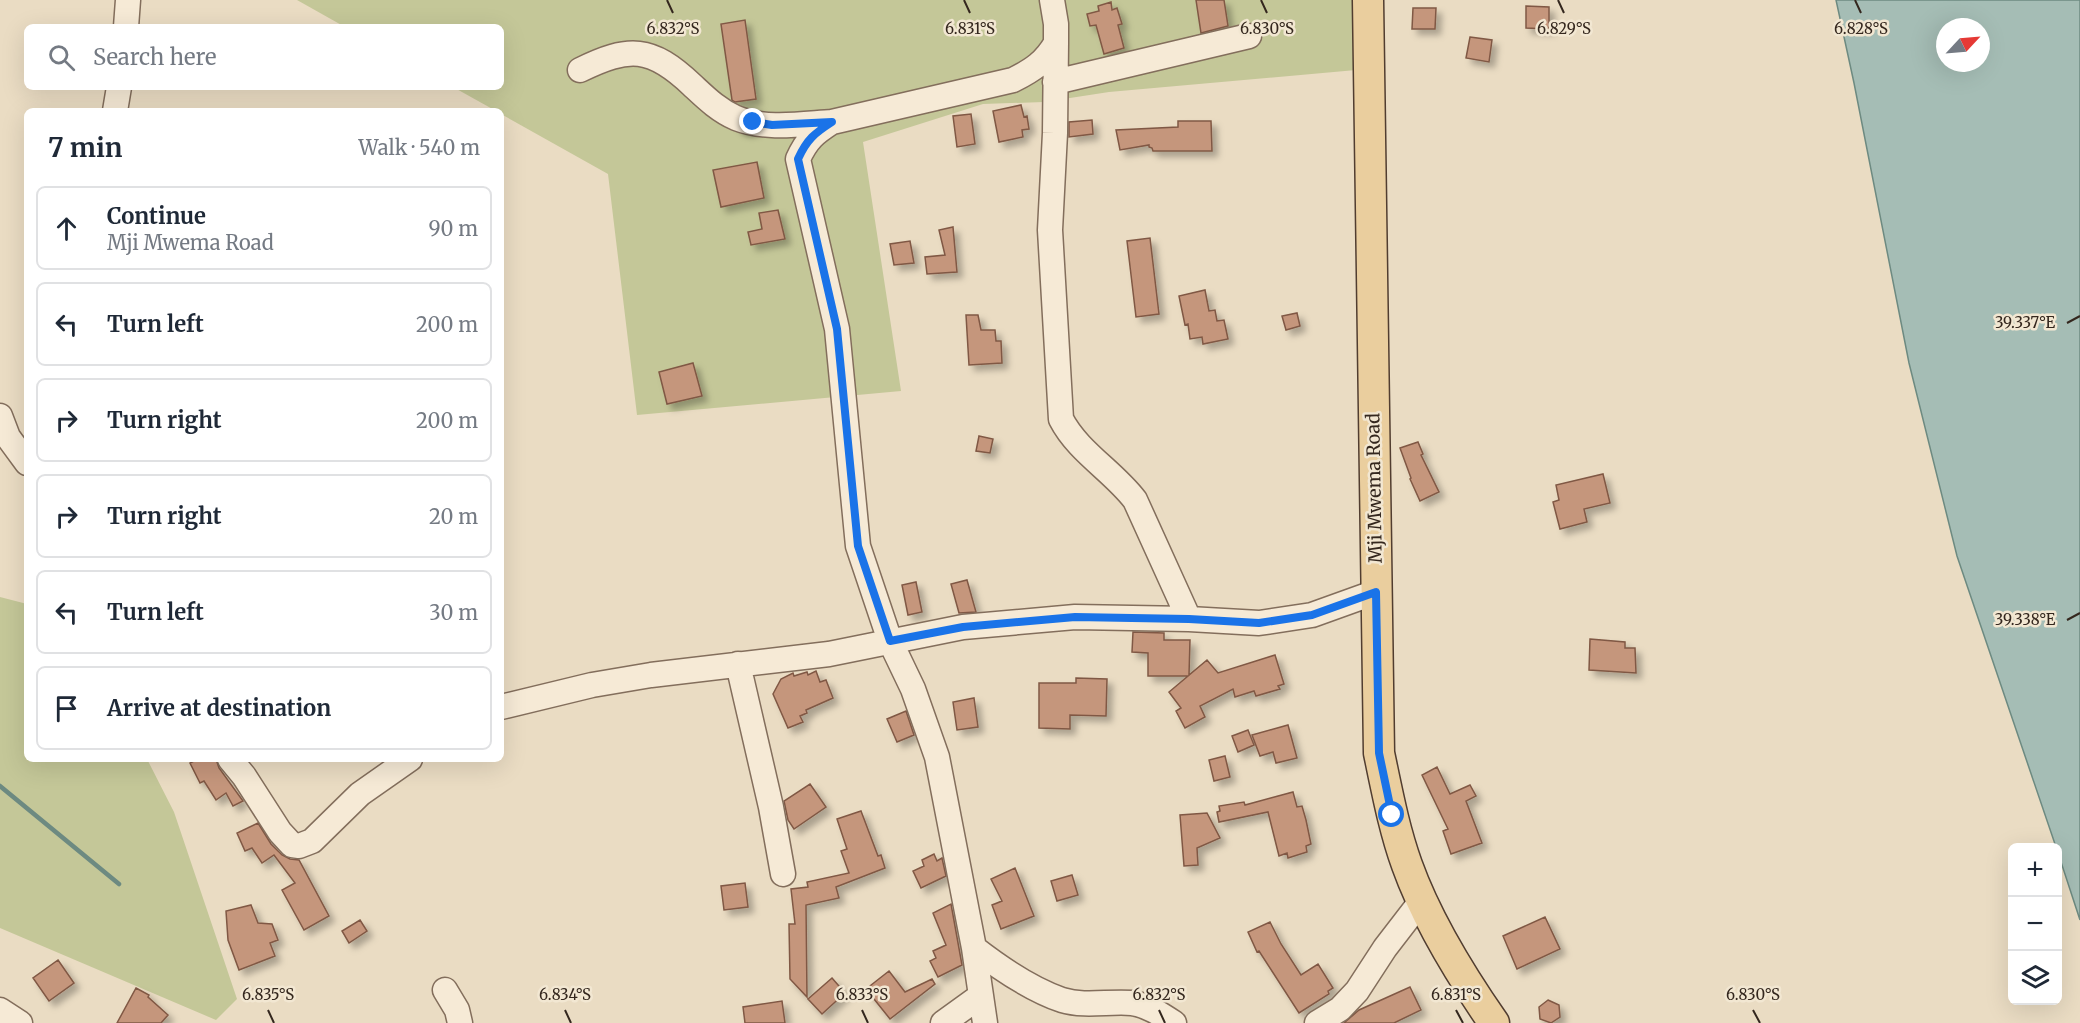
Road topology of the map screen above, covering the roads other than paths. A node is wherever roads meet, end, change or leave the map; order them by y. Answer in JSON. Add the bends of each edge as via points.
{"nodes":[{"id":1,"x":129,"y":0,"type":"edge"},
{"id":2,"x":1052,"y":0,"type":"edge"},
{"id":3,"x":1368,"y":0,"type":"edge"},
{"id":4,"x":126,"y":24,"type":"edge"},
{"id":5,"x":1249,"y":36,"type":"dead end"},
{"id":6,"x":1056,"y":42,"type":"junction"},
{"id":7,"x":580,"y":70,"type":"dead end"},
{"id":8,"x":1055,"y":82,"type":"junction"},
{"id":9,"x":118,"y":90,"type":"edge"},
{"id":10,"x":116,"y":108,"type":"edge"},
{"id":11,"x":832,"y":122,"type":"junction"},
{"id":12,"x":0,"y":416,"type":"edge"},
{"id":13,"x":24,"y":459,"type":"edge"},
{"id":14,"x":1376,"y":592,"type":"junction"},
{"id":15,"x":1189,"y":619,"type":"junction"},
{"id":16,"x":890,"y":641,"type":"junction"},
{"id":17,"x":738,"y":664,"type":"junction"},
{"id":18,"x":504,"y":706,"type":"edge"},
{"id":19,"x":232,"y":762,"type":"edge"},
{"id":20,"x":406,"y":762,"type":"edge"},
{"id":21,"x":783,"y":874,"type":"dead end"},
{"id":22,"x":1422,"y":900,"type":"junction"},
{"id":23,"x":974,"y":948,"type":"junction"},
{"id":24,"x":445,"y":990,"type":"dead end"},
{"id":25,"x":980,"y":997,"type":"junction"},
{"id":26,"x":0,"y":1010,"type":"edge"},
{"id":27,"x":20,"y":1023,"type":"edge"},
{"id":28,"x":460,"y":1023,"type":"edge"},
{"id":29,"x":943,"y":1023,"type":"edge"},
{"id":30,"x":985,"y":1023,"type":"edge"},
{"id":31,"x":1174,"y":1023,"type":"edge"},
{"id":32,"x":1317,"y":1023,"type":"edge"},
{"id":33,"x":1494,"y":1023,"type":"edge"}],
"edges":[{"from":1,"to":4,"type":"street"},
{"from":2,"to":6,"type":"street"},
{"from":3,"to":14,"type":"main road","name":"Mji Mwema Road"},
{"from":5,"to":8,"type":"street"},
{"from":6,"to":8,"type":"street"},
{"from":6,"to":11,"type":"street","via":[[1048,57],[1013,80]]},
{"from":7,"to":11,"type":"street","via":[[608,56],[640,53],[658,58],[714,106],[738,119],[772,125]]},
{"from":8,"to":15,"type":"street","via":[[1050,230],[1061,419],[1067,431],[1135,500]]},
{"from":9,"to":10,"type":"street"},
{"from":11,"to":16,"type":"street","via":[[814,134],[798,159],[837,329],[858,546]]},
{"from":12,"to":13,"type":"street","via":[[8,437]]},
{"from":14,"to":15,"type":"street","via":[[1289,620],[1259,623]]},
{"from":14,"to":22,"type":"main road","name":"Mji Mwema Road","via":[[1379,753],[1392,815]]},
{"from":15,"to":16,"type":"street","via":[[1075,617],[963,627]]},
{"from":16,"to":17,"type":"street","via":[[829,654]]},
{"from":16,"to":23,"type":"street","via":[[913,689],[937,757]]},
{"from":17,"to":18,"type":"street","via":[[651,675]]},
{"from":17,"to":21,"type":"street"},
{"from":19,"to":20,"type":"street","via":[[280,832],[299,846],[312,841],[360,794]]},
{"from":22,"to":32,"type":"street","via":[[1357,991],[1340,1009]]},
{"from":22,"to":33,"type":"main road","name":"Mji Mwema Road"},
{"from":23,"to":25,"type":"street"},
{"from":23,"to":31,"type":"street","via":[[1009,974],[1063,1000],[1088,1005],[1134,1004]]},
{"from":24,"to":28,"type":"street"},
{"from":25,"to":29,"type":"street"},
{"from":25,"to":30,"type":"street"},
{"from":26,"to":27,"type":"street"}]}
